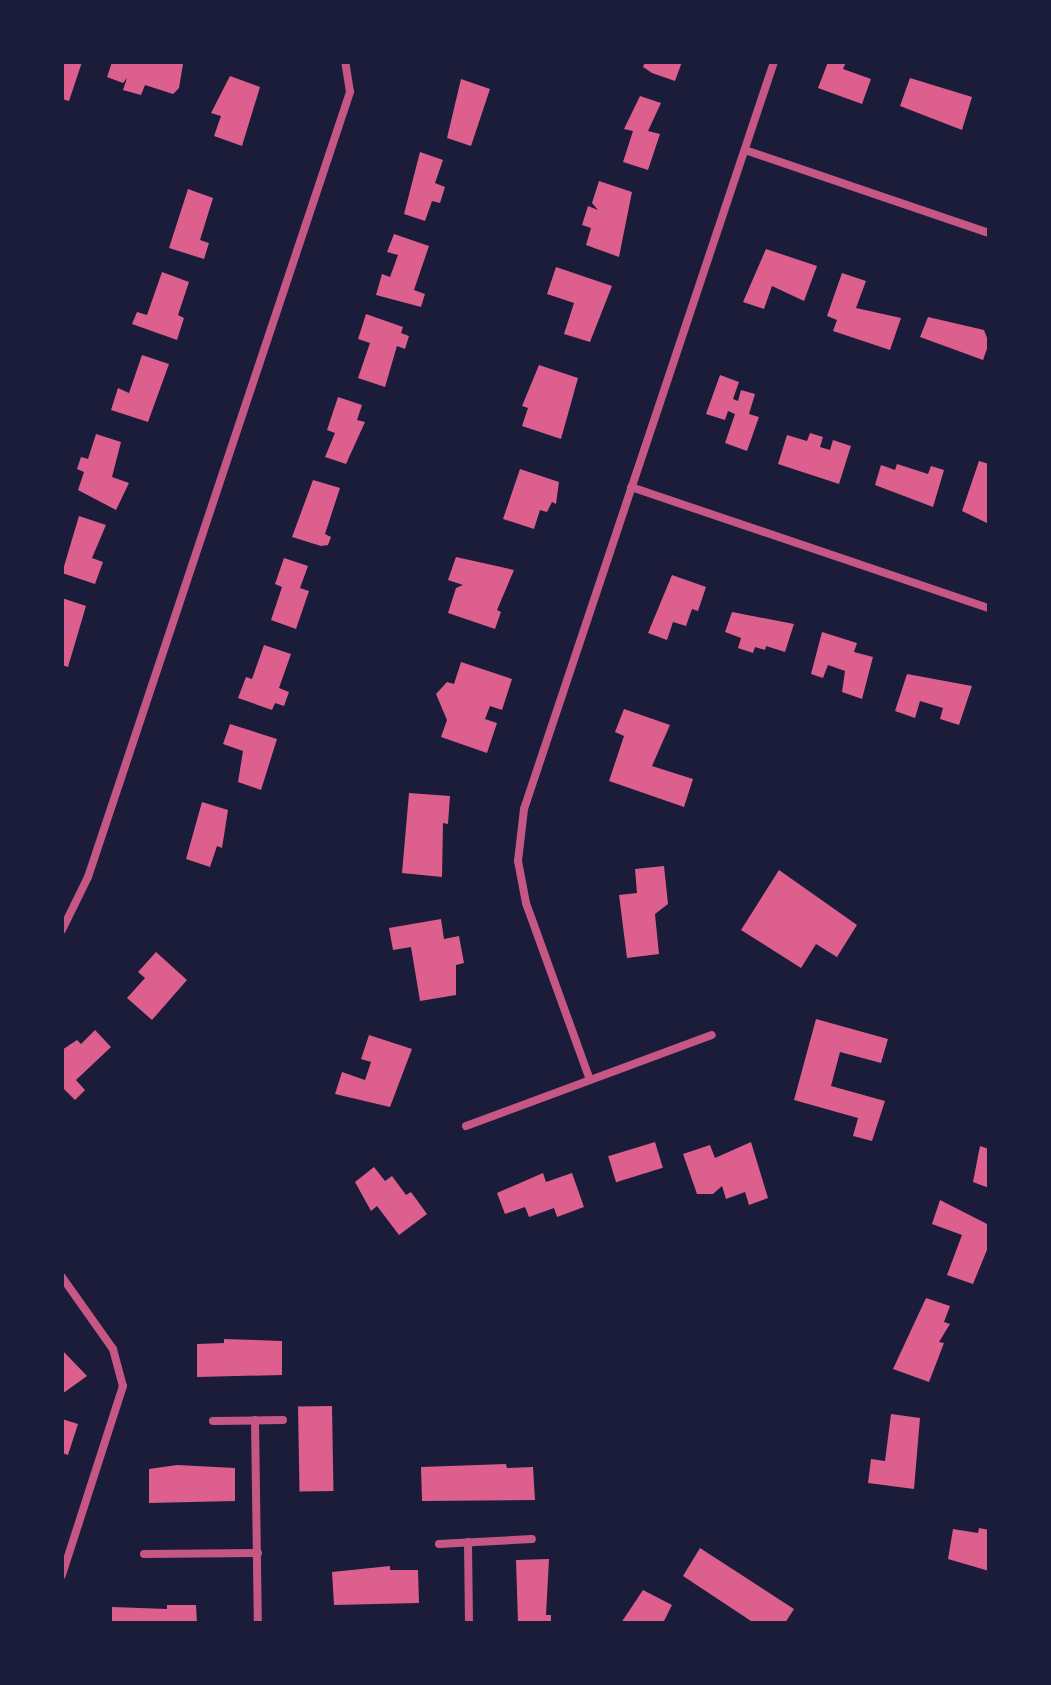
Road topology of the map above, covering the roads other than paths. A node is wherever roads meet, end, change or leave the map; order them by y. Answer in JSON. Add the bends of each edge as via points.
{"nodes":[{"id":1,"x":774,"y":62,"type":"edge"},
{"id":2,"x":346,"y":65,"type":"edge"},
{"id":3,"x":745,"y":150,"type":"junction"},
{"id":4,"x":989,"y":233,"type":"edge"},
{"id":5,"x":631,"y":487,"type":"junction"},
{"id":6,"x":989,"y":608,"type":"edge"},
{"id":7,"x":62,"y":930,"type":"edge"},
{"id":8,"x":712,"y":1035,"type":"dead end"},
{"id":9,"x":590,"y":1080,"type":"junction"},
{"id":10,"x":466,"y":1126,"type":"dead end"},
{"id":11,"x":62,"y":1277,"type":"edge"},
{"id":12,"x":255,"y":1420,"type":"junction"},
{"id":13,"x":283,"y":1420,"type":"dead end"},
{"id":14,"x":213,"y":1421,"type":"dead end"},
{"id":15,"x":532,"y":1539,"type":"dead end"},
{"id":16,"x":468,"y":1542,"type":"junction"},
{"id":17,"x":439,"y":1544,"type":"dead end"},
{"id":18,"x":258,"y":1553,"type":"junction"},
{"id":19,"x":144,"y":1554,"type":"dead end"},
{"id":20,"x":62,"y":1575,"type":"edge"},
{"id":21,"x":258,"y":1623,"type":"edge"},
{"id":22,"x":469,"y":1623,"type":"edge"}],
"edges":[{"from":1,"to":3,"type":"street"},
{"from":2,"to":7,"type":"street","via":[[350,92],[88,877]]},
{"from":3,"to":4,"type":"street"},
{"from":3,"to":5,"type":"street"},
{"from":5,"to":6,"type":"street"},
{"from":5,"to":9,"type":"street","via":[[524,809],[518,843],[526,903]]},
{"from":8,"to":9,"type":"street"},
{"from":9,"to":10,"type":"street"},
{"from":11,"to":20,"type":"street","via":[[113,1349],[123,1386]]},
{"from":12,"to":13,"type":"street"},
{"from":12,"to":14,"type":"street"},
{"from":12,"to":18,"type":"street"},
{"from":15,"to":16,"type":"street"},
{"from":16,"to":17,"type":"street"},
{"from":16,"to":22,"type":"street"},
{"from":18,"to":19,"type":"street"},
{"from":18,"to":21,"type":"street"}]}
